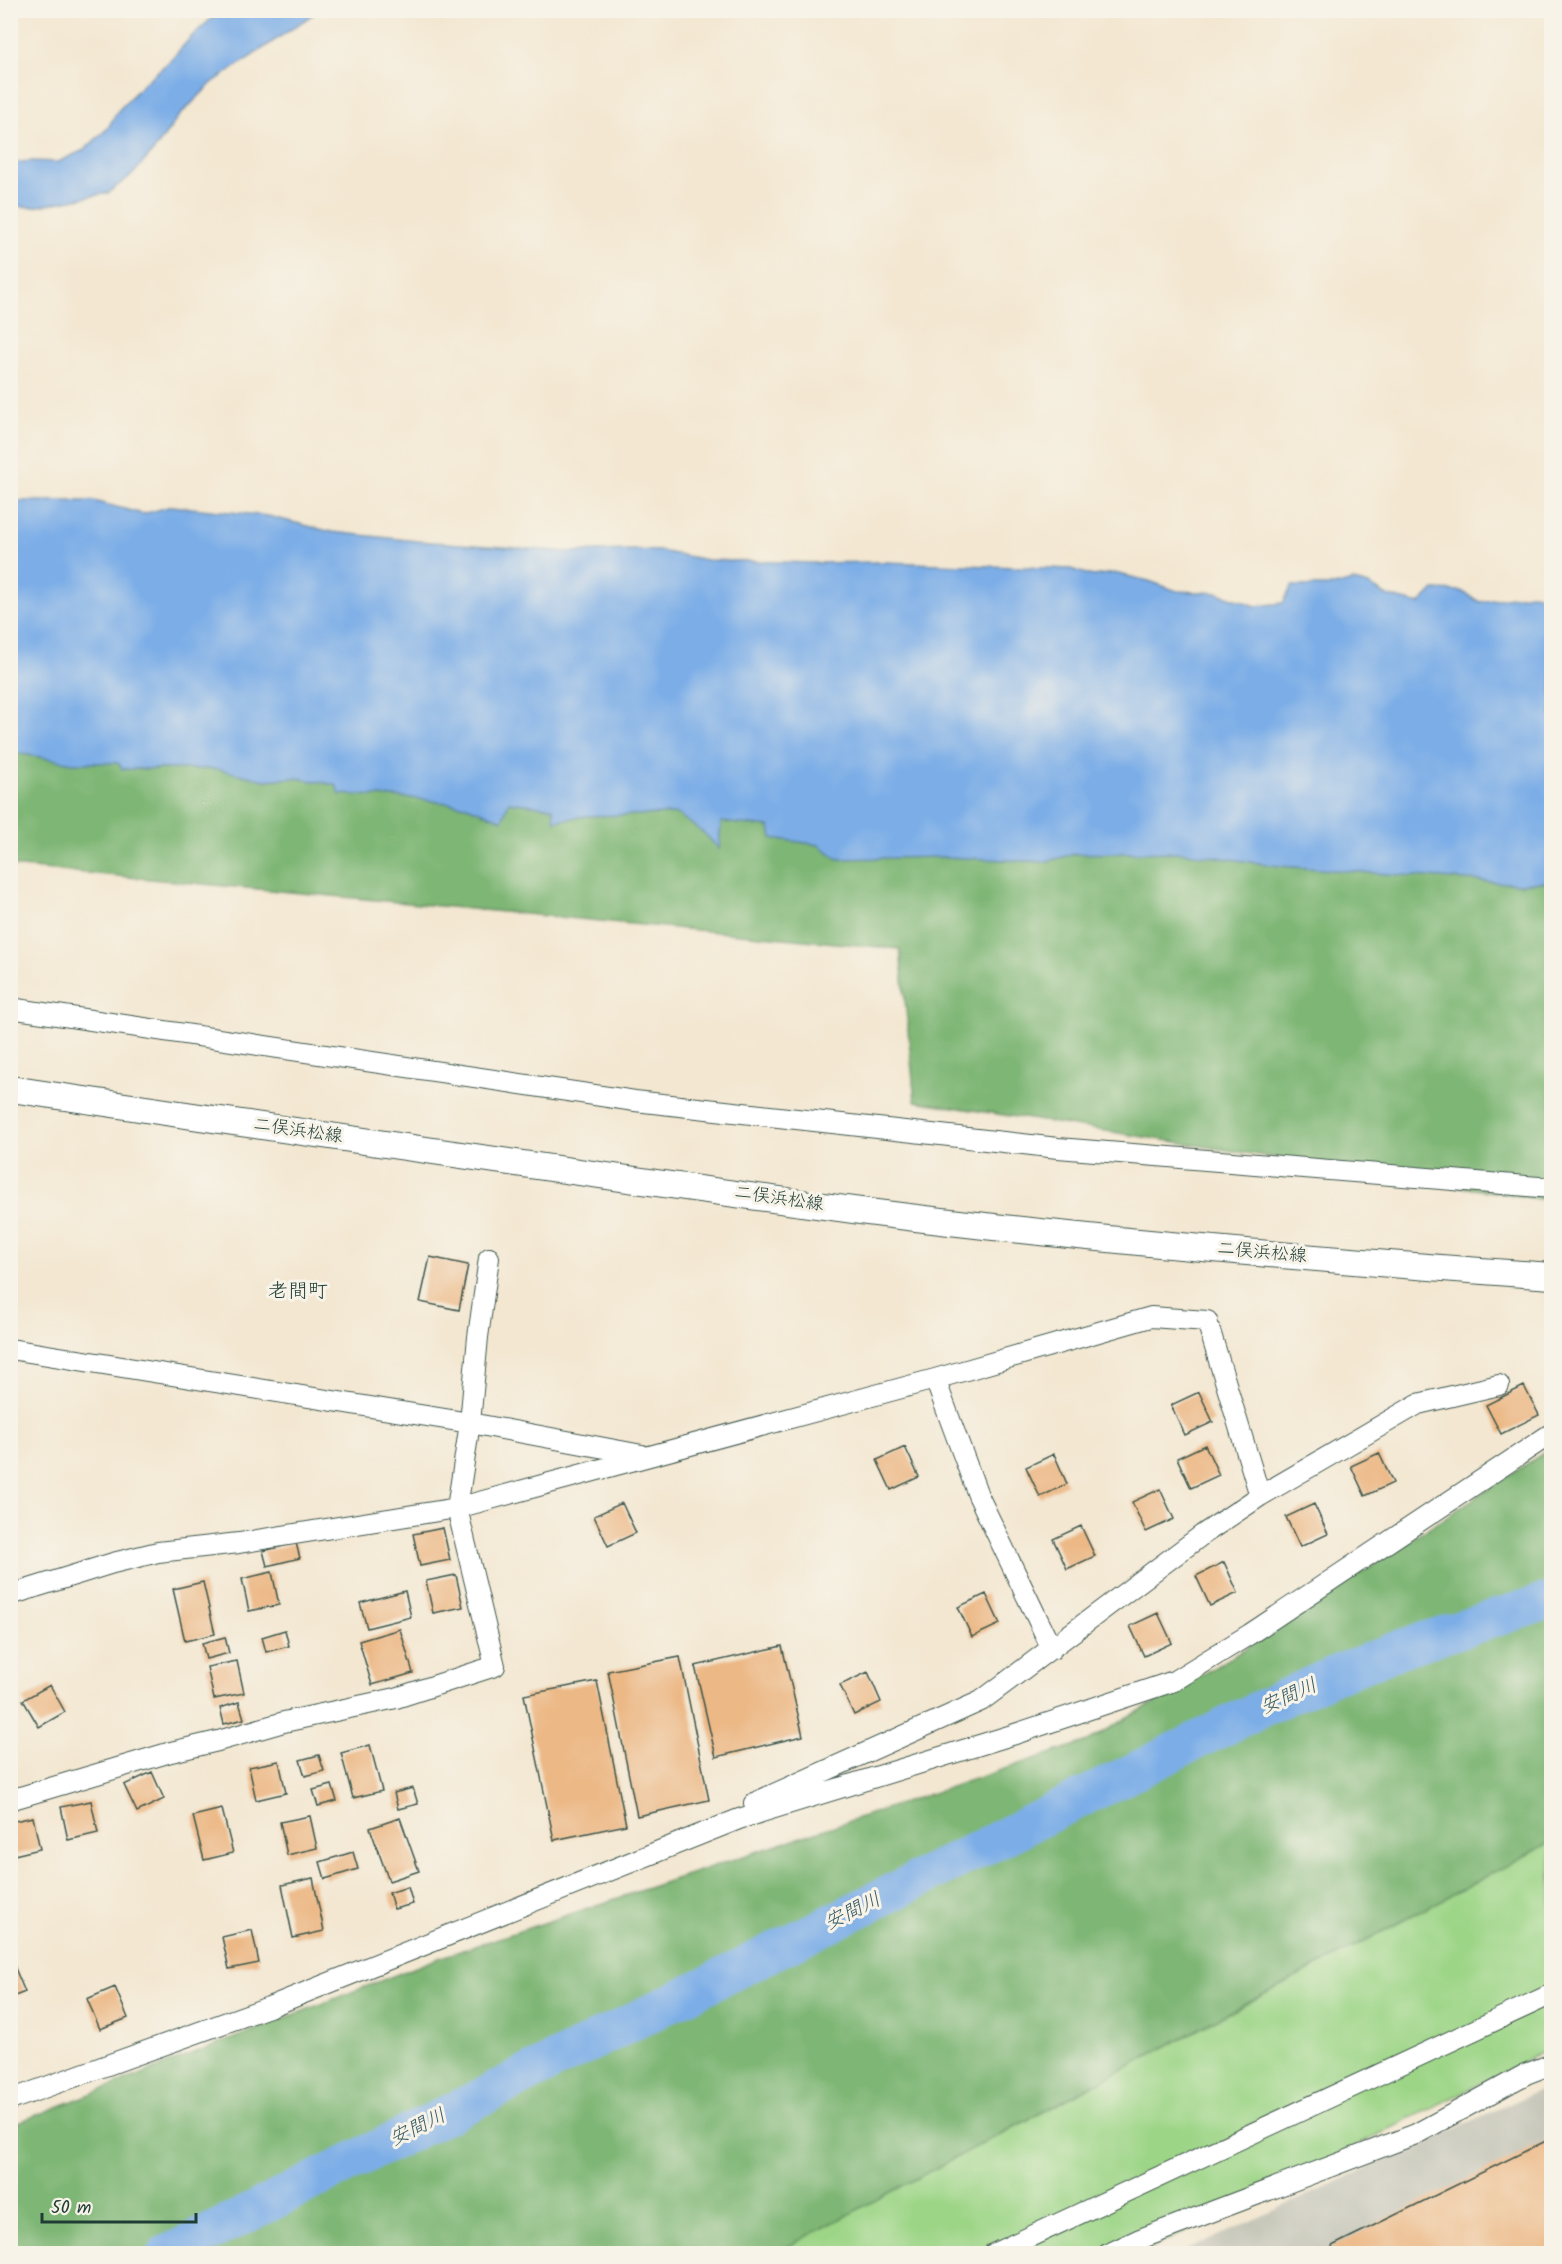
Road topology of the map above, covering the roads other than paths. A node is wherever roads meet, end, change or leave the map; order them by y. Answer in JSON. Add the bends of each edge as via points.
{"nodes":[{"id":1,"x":10,"y":1008,"type":"edge"},
{"id":2,"x":10,"y":1089,"type":"edge"},
{"id":3,"x":1551,"y":1188,"type":"edge"},
{"id":4,"x":489,"y":1258,"type":"dead end"},
{"id":5,"x":1551,"y":1276,"type":"edge"},
{"id":6,"x":10,"y":1349,"type":"edge"},
{"id":7,"x":935,"y":1379,"type":"junction"},
{"id":8,"x":1499,"y":1385,"type":"dead end"},
{"id":9,"x":470,"y":1423,"type":"junction"},
{"id":10,"x":1551,"y":1433,"type":"edge"},
{"id":11,"x":648,"y":1456,"type":"junction"},
{"id":12,"x":1260,"y":1496,"type":"junction"},
{"id":13,"x":457,"y":1508,"type":"junction"},
{"id":14,"x":10,"y":1595,"type":"edge"},
{"id":15,"x":1052,"y":1649,"type":"junction"},
{"id":16,"x":10,"y":1800,"type":"edge"},
{"id":17,"x":697,"y":1835,"type":"junction"},
{"id":18,"x":1551,"y":1994,"type":"edge"},
{"id":19,"x":1551,"y":2064,"type":"edge"},
{"id":20,"x":10,"y":2100,"type":"edge"},
{"id":21,"x":993,"y":2253,"type":"edge"},
{"id":22,"x":1108,"y":2253,"type":"edge"}],
"edges":[{"from":1,"to":3,"type":"street","via":[[635,1101],[1058,1148]]},
{"from":2,"to":5,"type":"main road","name":"二俣浜松線","via":[[870,1212],[1345,1261]]},
{"from":4,"to":9,"type":"street"},
{"from":6,"to":9,"type":"street"},
{"from":7,"to":11,"type":"street"},
{"from":7,"to":12,"type":"street","via":[[1151,1317],[1206,1321]]},
{"from":7,"to":15,"type":"street","via":[[978,1495]]},
{"from":8,"to":12,"type":"street","via":[[1418,1404]]},
{"from":9,"to":11,"type":"street"},
{"from":9,"to":13,"type":"street"},
{"from":10,"to":17,"type":"street","via":[[1174,1681]]},
{"from":11,"to":13,"type":"street"},
{"from":12,"to":15,"type":"street"},
{"from":13,"to":14,"type":"street","via":[[158,1552]]},
{"from":13,"to":16,"type":"street","via":[[495,1666],[396,1698],[284,1722]]},
{"from":15,"to":17,"type":"street","via":[[981,1701],[725,1816]]},
{"from":17,"to":20,"type":"street","via":[[268,2007]]},
{"from":18,"to":21,"type":"street"},
{"from":19,"to":22,"type":"street","via":[[1416,2134]]}]}
